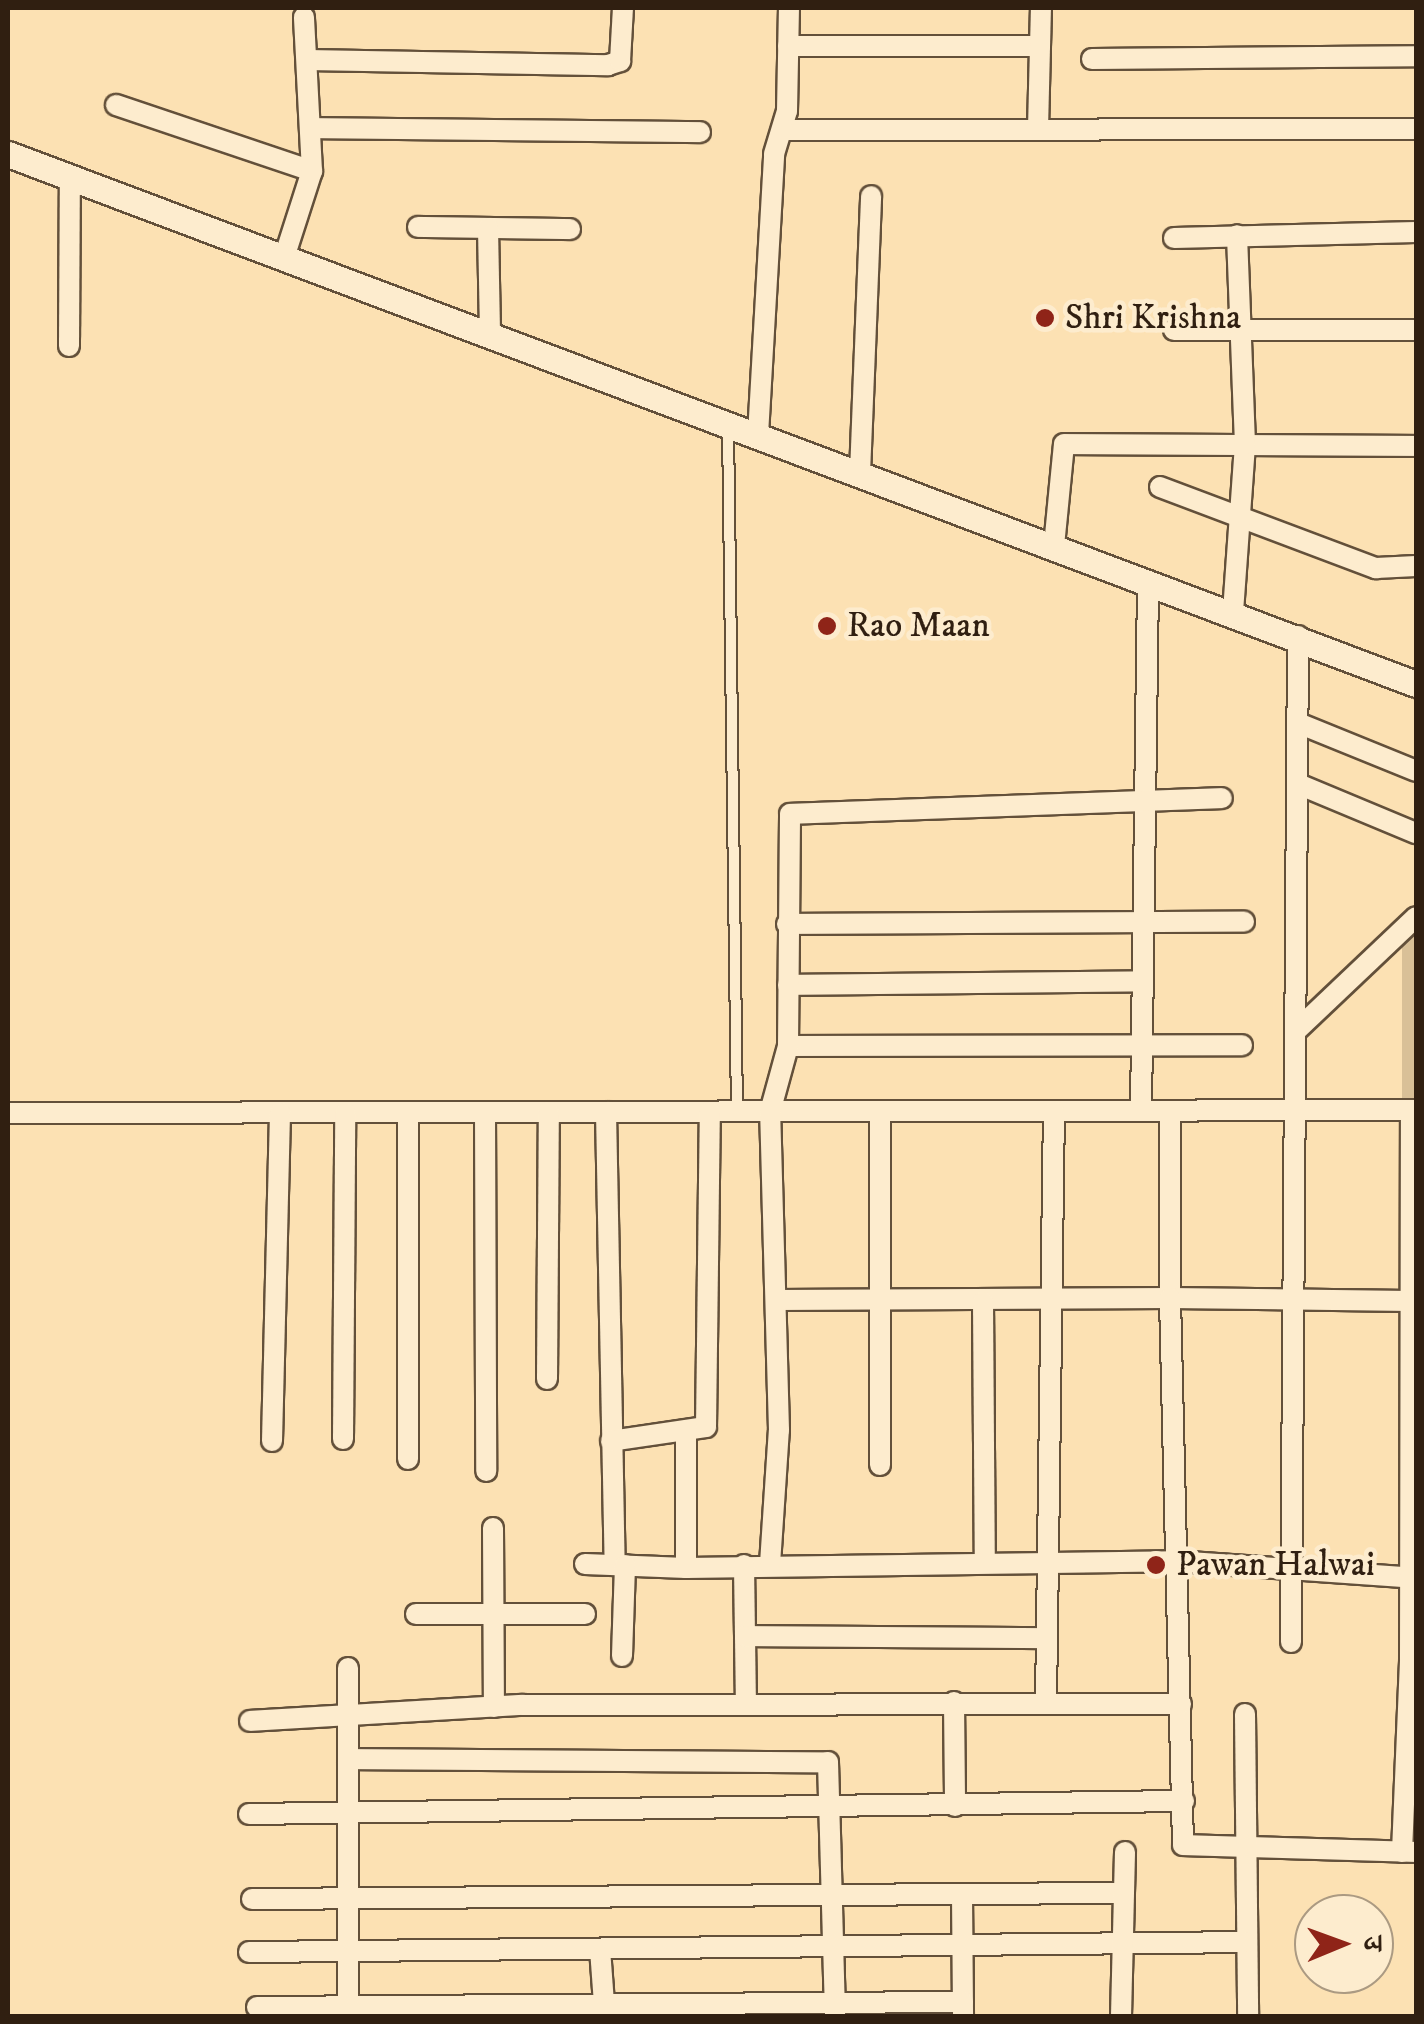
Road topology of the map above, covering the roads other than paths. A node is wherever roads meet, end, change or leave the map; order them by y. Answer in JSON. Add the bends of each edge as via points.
{"nodes":[{"id":1,"x":624,"y":8,"type":"edge"},
{"id":2,"x":789,"y":8,"type":"edge"},
{"id":3,"x":1041,"y":8,"type":"edge"},
{"id":4,"x":304,"y":17,"type":"dead end"},
{"id":5,"x":788,"y":46,"type":"junction"},
{"id":6,"x":1040,"y":46,"type":"junction"},
{"id":7,"x":1416,"y":56,"type":"edge"},
{"id":8,"x":1092,"y":59,"type":"dead end"},
{"id":9,"x":307,"y":60,"type":"junction"},
{"id":10,"x":116,"y":105,"type":"dead end"},
{"id":11,"x":312,"y":128,"type":"junction"},
{"id":12,"x":1038,"y":129,"type":"junction"},
{"id":13,"x":1416,"y":129,"type":"edge"},
{"id":14,"x":785,"y":130,"type":"junction"},
{"id":15,"x":700,"y":132,"type":"dead end"},
{"id":16,"x":8,"y":154,"type":"edge"},
{"id":17,"x":312,"y":171,"type":"junction"},
{"id":18,"x":70,"y":178,"type":"junction"},
{"id":19,"x":871,"y":196,"type":"dead end"},
{"id":20,"x":418,"y":227,"type":"dead end"},
{"id":21,"x":488,"y":228,"type":"junction"},
{"id":22,"x":570,"y":229,"type":"dead end"},
{"id":23,"x":1416,"y":232,"type":"edge"},
{"id":24,"x":1237,"y":235,"type":"junction"},
{"id":25,"x":1174,"y":238,"type":"dead end"},
{"id":26,"x":284,"y":258,"type":"junction"},
{"id":27,"x":1239,"y":329,"type":"junction"},
{"id":28,"x":1174,"y":330,"type":"dead end"},
{"id":29,"x":1416,"y":330,"type":"edge"},
{"id":30,"x":490,"y":334,"type":"junction"},
{"id":31,"x":68,"y":346,"type":"dead end"},
{"id":32,"x":728,"y":424,"type":"junction"},
{"id":33,"x":758,"y":435,"type":"junction"},
{"id":34,"x":1245,"y":444,"type":"junction"},
{"id":35,"x":1416,"y":446,"type":"edge"},
{"id":36,"x":860,"y":473,"type":"junction"},
{"id":37,"x":1160,"y":487,"type":"dead end"},
{"id":38,"x":1242,"y":516,"type":"junction"},
{"id":39,"x":1054,"y":546,"type":"junction"},
{"id":40,"x":1416,"y":566,"type":"edge"},
{"id":41,"x":1148,"y":581,"type":"junction"},
{"id":42,"x":1233,"y":612,"type":"junction"},
{"id":43,"x":1298,"y":636,"type":"junction"},
{"id":44,"x":1416,"y":684,"type":"edge"},
{"id":45,"x":1298,"y":723,"type":"junction"},
{"id":46,"x":1416,"y":771,"type":"edge"},
{"id":47,"x":1298,"y":784,"type":"junction"},
{"id":48,"x":1145,"y":798,"type":"junction"},
{"id":49,"x":1222,"y":798,"type":"dead end"},
{"id":50,"x":1416,"y":833,"type":"edge"},
{"id":51,"x":1416,"y":917,"type":"edge"},
{"id":52,"x":1144,"y":921,"type":"junction"},
{"id":53,"x":1244,"y":922,"type":"dead end"},
{"id":54,"x":787,"y":924,"type":"junction"},
{"id":55,"x":1142,"y":981,"type":"junction"},
{"id":56,"x":788,"y":985,"type":"junction"},
{"id":57,"x":1299,"y":1028,"type":"junction"},
{"id":58,"x":1142,"y":1044,"type":"junction"},
{"id":59,"x":1242,"y":1045,"type":"dead end"},
{"id":60,"x":788,"y":1046,"type":"junction"},
{"id":61,"x":1414,"y":1110,"type":"edge"},
{"id":62,"x":1054,"y":1111,"type":"junction"},
{"id":63,"x":1141,"y":1111,"type":"junction"},
{"id":64,"x":1170,"y":1111,"type":"junction"},
{"id":65,"x":1299,"y":1111,"type":"junction"},
{"id":66,"x":408,"y":1112,"type":"junction"},
{"id":67,"x":485,"y":1112,"type":"junction"},
{"id":68,"x":549,"y":1112,"type":"junction"},
{"id":69,"x":606,"y":1112,"type":"junction"},
{"id":70,"x":710,"y":1112,"type":"junction"},
{"id":71,"x":737,"y":1112,"type":"junction"},
{"id":72,"x":770,"y":1112,"type":"junction"},
{"id":73,"x":880,"y":1112,"type":"junction"},
{"id":74,"x":280,"y":1113,"type":"junction"},
{"id":75,"x":346,"y":1113,"type":"junction"},
{"id":76,"x":8,"y":1114,"type":"edge"},
{"id":77,"x":1170,"y":1298,"type":"junction"},
{"id":78,"x":776,"y":1300,"type":"junction"},
{"id":79,"x":879,"y":1301,"type":"junction"},
{"id":80,"x":1296,"y":1301,"type":"junction"},
{"id":81,"x":1410,"y":1301,"type":"junction"},
{"id":82,"x":983,"y":1302,"type":"junction"},
{"id":83,"x":1050,"y":1302,"type":"junction"},
{"id":84,"x":1414,"y":1340,"type":"edge"},
{"id":85,"x":547,"y":1379,"type":"dead end"},
{"id":86,"x":1413,"y":1404,"type":"edge"},
{"id":87,"x":686,"y":1432,"type":"junction"},
{"id":88,"x":343,"y":1439,"type":"dead end"},
{"id":89,"x":272,"y":1441,"type":"dead end"},
{"id":90,"x":611,"y":1441,"type":"junction"},
{"id":91,"x":1412,"y":1457,"type":"edge"},
{"id":92,"x":408,"y":1459,"type":"dead end"},
{"id":93,"x":880,"y":1466,"type":"dead end"},
{"id":94,"x":486,"y":1472,"type":"dead end"},
{"id":95,"x":1412,"y":1521,"type":"edge"},
{"id":96,"x":493,"y":1528,"type":"dead end"},
{"id":97,"x":1050,"y":1560,"type":"junction"},
{"id":98,"x":1175,"y":1561,"type":"junction"},
{"id":99,"x":984,"y":1563,"type":"junction"},
{"id":100,"x":584,"y":1564,"type":"dead end"},
{"id":101,"x":770,"y":1564,"type":"junction"},
{"id":102,"x":620,"y":1565,"type":"junction"},
{"id":103,"x":744,"y":1565,"type":"junction"},
{"id":104,"x":686,"y":1568,"type":"junction"},
{"id":105,"x":1292,"y":1570,"type":"junction"},
{"id":106,"x":1406,"y":1576,"type":"junction"},
{"id":107,"x":416,"y":1614,"type":"dead end"},
{"id":108,"x":490,"y":1614,"type":"junction"},
{"id":109,"x":585,"y":1614,"type":"dead end"},
{"id":110,"x":745,"y":1636,"type":"junction"},
{"id":111,"x":1048,"y":1638,"type":"junction"},
{"id":112,"x":1291,"y":1642,"type":"dead end"},
{"id":113,"x":622,"y":1656,"type":"dead end"},
{"id":114,"x":1413,"y":1659,"type":"edge"},
{"id":115,"x":348,"y":1668,"type":"dead end"},
{"id":116,"x":954,"y":1702,"type":"junction"},
{"id":117,"x":1046,"y":1703,"type":"junction"},
{"id":118,"x":746,"y":1704,"type":"junction"},
{"id":119,"x":1181,"y":1704,"type":"junction"},
{"id":120,"x":494,"y":1707,"type":"junction"},
{"id":121,"x":1246,"y":1714,"type":"dead end"},
{"id":122,"x":348,"y":1716,"type":"junction"},
{"id":123,"x":250,"y":1720,"type":"dead end"},
{"id":124,"x":1411,"y":1742,"type":"edge"},
{"id":125,"x":348,"y":1759,"type":"junction"},
{"id":126,"x":1184,"y":1801,"type":"junction"},
{"id":127,"x":954,"y":1806,"type":"junction"},
{"id":128,"x":834,"y":1810,"type":"junction"},
{"id":129,"x":348,"y":1813,"type":"junction"},
{"id":130,"x":248,"y":1814,"type":"dead end"},
{"id":131,"x":1248,"y":1850,"type":"junction"},
{"id":132,"x":1125,"y":1852,"type":"dead end"},
{"id":133,"x":1409,"y":1852,"type":"edge"},
{"id":134,"x":1122,"y":1893,"type":"junction"},
{"id":135,"x":962,"y":1895,"type":"junction"},
{"id":136,"x":350,"y":1896,"type":"junction"},
{"id":137,"x":836,"y":1897,"type":"junction"},
{"id":138,"x":252,"y":1899,"type":"dead end"},
{"id":139,"x":1246,"y":1942,"type":"junction"},
{"id":140,"x":832,"y":1944,"type":"junction"},
{"id":141,"x":1120,"y":1944,"type":"junction"},
{"id":142,"x":964,"y":1947,"type":"junction"},
{"id":143,"x":600,"y":1948,"type":"junction"},
{"id":144,"x":350,"y":1951,"type":"junction"},
{"id":145,"x":249,"y":1952,"type":"dead end"},
{"id":146,"x":604,"y":2004,"type":"junction"},
{"id":147,"x":258,"y":2007,"type":"dead end"},
{"id":148,"x":963,"y":2009,"type":"edge"},
{"id":149,"x":348,"y":2010,"type":"edge"},
{"id":150,"x":834,"y":2010,"type":"edge"},
{"id":151,"x":1121,"y":2016,"type":"edge"},
{"id":152,"x":1248,"y":2016,"type":"edge"}],
"edges":[{"from":1,"to":9,"type":"street","via":[[622,53],[608,65]]},
{"from":2,"to":5,"type":"street"},
{"from":3,"to":6,"type":"street"},
{"from":4,"to":9,"type":"street"},
{"from":5,"to":6,"type":"street"},
{"from":5,"to":14,"type":"street"},
{"from":6,"to":12,"type":"street"},
{"from":7,"to":8,"type":"street"},
{"from":9,"to":11,"type":"street"},
{"from":10,"to":17,"type":"street"},
{"from":11,"to":15,"type":"street"},
{"from":11,"to":17,"type":"street"},
{"from":12,"to":13,"type":"street"},
{"from":12,"to":14,"type":"street"},
{"from":14,"to":33,"type":"street","via":[[774,154]]},
{"from":16,"to":18,"type":"street"},
{"from":17,"to":26,"type":"street"},
{"from":18,"to":26,"type":"street"},
{"from":18,"to":31,"type":"street"},
{"from":19,"to":36,"type":"street"},
{"from":20,"to":21,"type":"street"},
{"from":21,"to":22,"type":"street"},
{"from":21,"to":30,"type":"street"},
{"from":23,"to":24,"type":"street"},
{"from":24,"to":25,"type":"street"},
{"from":24,"to":27,"type":"street"},
{"from":26,"to":30,"type":"street"},
{"from":27,"to":28,"type":"street"},
{"from":27,"to":29,"type":"street"},
{"from":27,"to":34,"type":"street"},
{"from":30,"to":32,"type":"street"},
{"from":32,"to":33,"type":"street"},
{"from":32,"to":71,"type":"lane"},
{"from":33,"to":36,"type":"street"},
{"from":34,"to":35,"type":"street"},
{"from":34,"to":38,"type":"street"},
{"from":34,"to":39,"type":"street","via":[[1064,444]]},
{"from":36,"to":39,"type":"street"},
{"from":37,"to":38,"type":"street"},
{"from":38,"to":40,"type":"street","via":[[1376,568]]},
{"from":38,"to":42,"type":"street"},
{"from":39,"to":41,"type":"street"},
{"from":41,"to":42,"type":"street"},
{"from":41,"to":48,"type":"street"},
{"from":42,"to":43,"type":"street"},
{"from":43,"to":44,"type":"street"},
{"from":43,"to":45,"type":"street"},
{"from":45,"to":46,"type":"street"},
{"from":45,"to":47,"type":"street"},
{"from":47,"to":50,"type":"street"},
{"from":47,"to":57,"type":"street"},
{"from":48,"to":49,"type":"street"},
{"from":48,"to":52,"type":"street"},
{"from":48,"to":54,"type":"street","via":[[790,814]]},
{"from":51,"to":57,"type":"street"},
{"from":52,"to":53,"type":"street"},
{"from":52,"to":54,"type":"street"},
{"from":52,"to":55,"type":"street"},
{"from":54,"to":56,"type":"street"},
{"from":55,"to":56,"type":"street"},
{"from":55,"to":58,"type":"street"},
{"from":56,"to":60,"type":"street"},
{"from":57,"to":65,"type":"street"},
{"from":58,"to":59,"type":"street"},
{"from":58,"to":60,"type":"street"},
{"from":58,"to":63,"type":"street"},
{"from":60,"to":72,"type":"street"},
{"from":61,"to":65,"type":"street"},
{"from":61,"to":81,"type":"street"},
{"from":62,"to":63,"type":"street"},
{"from":62,"to":73,"type":"street"},
{"from":62,"to":83,"type":"street"},
{"from":63,"to":64,"type":"street"},
{"from":64,"to":65,"type":"street"},
{"from":64,"to":77,"type":"street"},
{"from":65,"to":80,"type":"street"},
{"from":66,"to":67,"type":"street"},
{"from":66,"to":75,"type":"street"},
{"from":66,"to":92,"type":"street"},
{"from":67,"to":68,"type":"street"},
{"from":67,"to":94,"type":"street"},
{"from":68,"to":69,"type":"street"},
{"from":68,"to":85,"type":"street"},
{"from":69,"to":70,"type":"street"},
{"from":69,"to":90,"type":"street"},
{"from":70,"to":71,"type":"street"},
{"from":70,"to":87,"type":"street","via":[[707,1420],[702,1431]]},
{"from":71,"to":72,"type":"street"},
{"from":72,"to":73,"type":"street"},
{"from":72,"to":78,"type":"street"},
{"from":73,"to":79,"type":"street"},
{"from":74,"to":75,"type":"street"},
{"from":74,"to":76,"type":"street"},
{"from":74,"to":89,"type":"street"},
{"from":75,"to":88,"type":"street"},
{"from":77,"to":80,"type":"street"},
{"from":77,"to":83,"type":"street"},
{"from":77,"to":98,"type":"street"},
{"from":78,"to":79,"type":"street"},
{"from":78,"to":101,"type":"street","via":[[779,1430]]},
{"from":79,"to":82,"type":"street"},
{"from":79,"to":93,"type":"street"},
{"from":80,"to":81,"type":"street"},
{"from":80,"to":105,"type":"street"},
{"from":81,"to":84,"type":"street"},
{"from":82,"to":83,"type":"street"},
{"from":82,"to":99,"type":"street"},
{"from":83,"to":97,"type":"street"},
{"from":84,"to":86,"type":"street"},
{"from":86,"to":91,"type":"street"},
{"from":87,"to":90,"type":"street"},
{"from":87,"to":104,"type":"street"},
{"from":90,"to":102,"type":"street"},
{"from":91,"to":95,"type":"street"},
{"from":95,"to":106,"type":"street"},
{"from":96,"to":108,"type":"street"},
{"from":97,"to":98,"type":"street"},
{"from":97,"to":99,"type":"street"},
{"from":97,"to":111,"type":"street"},
{"from":98,"to":105,"type":"street"},
{"from":98,"to":119,"type":"street"},
{"from":99,"to":101,"type":"street"},
{"from":100,"to":102,"type":"street"},
{"from":101,"to":103,"type":"street"},
{"from":102,"to":104,"type":"street"},
{"from":102,"to":113,"type":"street"},
{"from":103,"to":104,"type":"street"},
{"from":103,"to":110,"type":"street"},
{"from":105,"to":106,"type":"street"},
{"from":105,"to":112,"type":"street"},
{"from":106,"to":114,"type":"street"},
{"from":107,"to":108,"type":"street"},
{"from":108,"to":109,"type":"street"},
{"from":108,"to":120,"type":"street"},
{"from":110,"to":111,"type":"street"},
{"from":110,"to":118,"type":"street"},
{"from":111,"to":117,"type":"street"},
{"from":114,"to":124,"type":"street"},
{"from":115,"to":122,"type":"street"},
{"from":116,"to":117,"type":"street"},
{"from":116,"to":118,"type":"street"},
{"from":116,"to":127,"type":"street"},
{"from":117,"to":119,"type":"street"},
{"from":118,"to":120,"type":"street"},
{"from":119,"to":126,"type":"street"},
{"from":120,"to":122,"type":"street"},
{"from":121,"to":131,"type":"street"},
{"from":122,"to":123,"type":"street"},
{"from":122,"to":125,"type":"street"},
{"from":124,"to":133,"type":"street"},
{"from":125,"to":128,"type":"street","via":[[826,1761]]},
{"from":125,"to":129,"type":"street"},
{"from":126,"to":127,"type":"street"},
{"from":126,"to":131,"type":"street","via":[[1184,1847]]},
{"from":127,"to":128,"type":"street"},
{"from":128,"to":129,"type":"street"},
{"from":128,"to":137,"type":"street"},
{"from":129,"to":130,"type":"street"},
{"from":129,"to":136,"type":"street"},
{"from":131,"to":133,"type":"street"},
{"from":131,"to":139,"type":"street"},
{"from":132,"to":134,"type":"street"},
{"from":134,"to":135,"type":"street"},
{"from":134,"to":141,"type":"street"},
{"from":135,"to":137,"type":"street"},
{"from":135,"to":142,"type":"street"},
{"from":136,"to":137,"type":"street"},
{"from":136,"to":138,"type":"street"},
{"from":136,"to":144,"type":"street"},
{"from":137,"to":140,"type":"street"},
{"from":139,"to":141,"type":"street"},
{"from":139,"to":152,"type":"street"},
{"from":140,"to":142,"type":"street"},
{"from":140,"to":143,"type":"street"},
{"from":140,"to":150,"type":"street"},
{"from":141,"to":142,"type":"street"},
{"from":141,"to":151,"type":"street"},
{"from":142,"to":148,"type":"street"},
{"from":143,"to":144,"type":"street"},
{"from":143,"to":146,"type":"street"},
{"from":144,"to":145,"type":"street"},
{"from":144,"to":149,"type":"street"},
{"from":146,"to":149,"type":"street"},
{"from":146,"to":150,"type":"street"},
{"from":147,"to":149,"type":"street"},
{"from":148,"to":150,"type":"street"}]}
